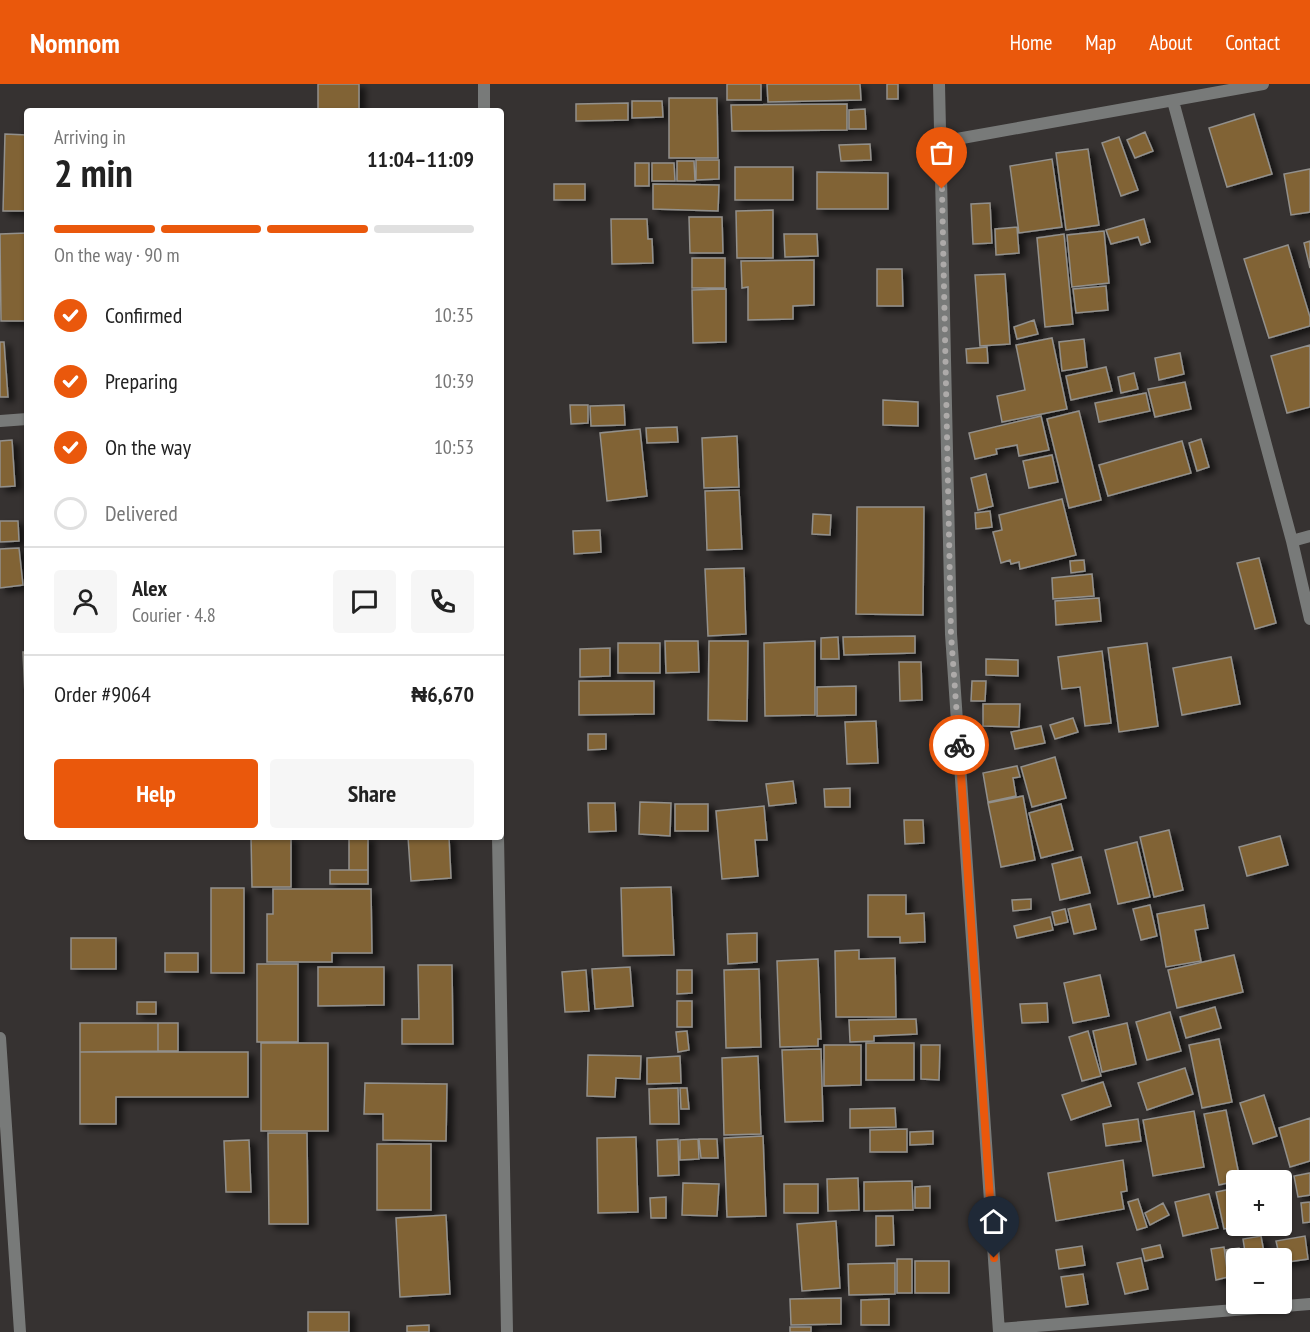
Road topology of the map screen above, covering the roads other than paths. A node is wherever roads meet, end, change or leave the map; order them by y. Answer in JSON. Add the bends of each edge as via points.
{"nodes":[{"id":1,"x":484,"y":84,"type":"edge"},
{"id":2,"x":939,"y":84,"type":"edge"},
{"id":3,"x":1263,"y":84,"type":"edge"},
{"id":4,"x":1173,"y":101,"type":"junction"},
{"id":5,"x":484,"y":108,"type":"edge"},
{"id":6,"x":940,"y":142,"type":"junction"},
{"id":7,"x":24,"y":419,"type":"edge"},
{"id":8,"x":0,"y":421,"type":"edge"},
{"id":9,"x":1310,"y":536,"type":"edge"},
{"id":10,"x":1292,"y":541,"type":"junction"},
{"id":11,"x":1310,"y":619,"type":"edge"},
{"id":12,"x":498,"y":840,"type":"edge"},
{"id":13,"x":0,"y":1038,"type":"edge"},
{"id":14,"x":1310,"y":1304,"type":"edge"},
{"id":15,"x":999,"y":1331,"type":"edge"},
{"id":16,"x":20,"y":1332,"type":"edge"},
{"id":17,"x":507,"y":1332,"type":"edge"}],
"edges":[{"from":1,"to":5,"type":"street"},
{"from":2,"to":6,"type":"street"},
{"from":3,"to":4,"type":"street"},
{"from":4,"to":6,"type":"street"},
{"from":4,"to":10,"type":"street"},
{"from":6,"to":15,"type":"street","via":[[951,634]]},
{"from":7,"to":8,"type":"street"},
{"from":9,"to":10,"type":"street"},
{"from":10,"to":11,"type":"street"},
{"from":12,"to":17,"type":"street"},
{"from":13,"to":16,"type":"street"},
{"from":14,"to":15,"type":"street"}]}
